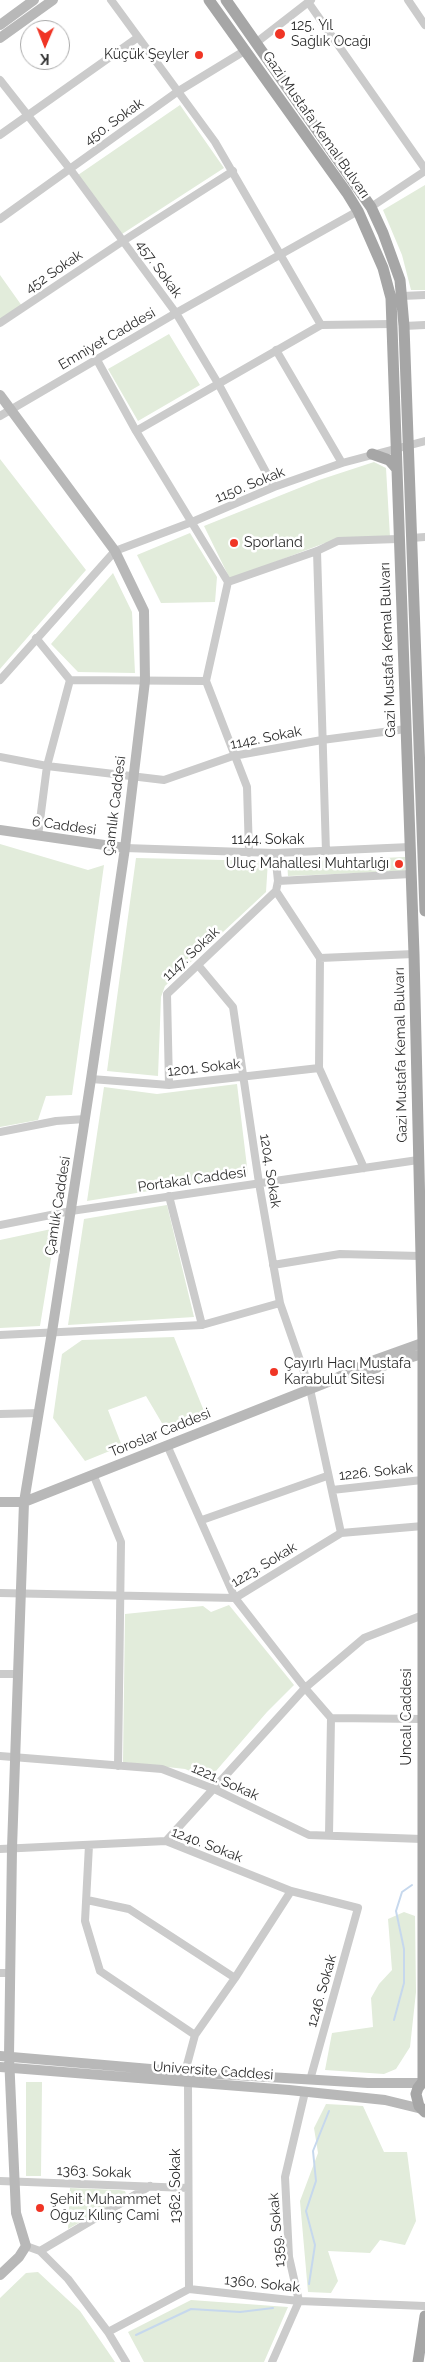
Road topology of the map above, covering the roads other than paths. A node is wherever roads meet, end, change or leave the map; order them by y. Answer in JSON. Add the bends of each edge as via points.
{"nodes":[{"id":1,"x":33,"y":0,"type":"edge"},
{"id":2,"x":53,"y":0,"type":"edge"},
{"id":3,"x":111,"y":0,"type":"edge"},
{"id":4,"x":209,"y":0,"type":"edge"},
{"id":5,"x":226,"y":0,"type":"edge"},
{"id":6,"x":408,"y":0,"type":"edge"},
{"id":7,"x":310,"y":1,"type":"edge"},
{"id":8,"x":0,"y":25,"type":"edge"},
{"id":9,"x":425,"y":25,"type":"edge"},
{"id":10,"x":0,"y":38,"type":"edge"},
{"id":11,"x":137,"y":38,"type":"junction"},
{"id":12,"x":257,"y":42,"type":"junction"},
{"id":13,"x":246,"y":50,"type":"junction"},
{"id":14,"x":0,"y":80,"type":"edge"},
{"id":15,"x":177,"y":92,"type":"junction"},
{"id":16,"x":27,"y":116,"type":"junction"},
{"id":17,"x":0,"y":135,"type":"edge"},
{"id":18,"x":70,"y":169,"type":"junction"},
{"id":19,"x":425,"y":170,"type":"edge"},
{"id":20,"x":233,"y":172,"type":"junction"},
{"id":21,"x":371,"y":207,"type":"junction"},
{"id":22,"x":358,"y":211,"type":"junction"},
{"id":23,"x":0,"y":219,"type":"edge"},
{"id":24,"x":123,"y":241,"type":"junction"},
{"id":25,"x":280,"y":254,"type":"junction"},
{"id":26,"x":425,"y":295,"type":"edge"},
{"id":27,"x":402,"y":296,"type":"junction"},
{"id":28,"x":176,"y":313,"type":"junction"},
{"id":29,"x":0,"y":323,"type":"edge"},
{"id":30,"x":392,"y":324,"type":"junction"},
{"id":31,"x":320,"y":325,"type":"junction"},
{"id":32,"x":425,"y":325,"type":"edge"},
{"id":33,"x":404,"y":326,"type":"junction"},
{"id":34,"x":276,"y":350,"type":"junction"},
{"id":35,"x":97,"y":360,"type":"junction"},
{"id":36,"x":219,"y":385,"type":"junction"},
{"id":37,"x":0,"y":395,"type":"edge"},
{"id":38,"x":11,"y":409,"type":"junction"},
{"id":39,"x":0,"y":416,"type":"edge"},
{"id":40,"x":136,"y":431,"type":"junction"},
{"id":41,"x":425,"y":441,"type":"edge"},
{"id":42,"x":408,"y":444,"type":"junction"},
{"id":43,"x":395,"y":447,"type":"junction"},
{"id":44,"x":372,"y":454,"type":"junction"},
{"id":45,"x":342,"y":463,"type":"junction"},
{"id":46,"x":396,"y":468,"type":"junction"},
{"id":47,"x":274,"y":487,"type":"junction"},
{"id":48,"x":192,"y":522,"type":"junction"},
{"id":49,"x":425,"y":537,"type":"edge"},
{"id":50,"x":411,"y":538,"type":"junction"},
{"id":51,"x":398,"y":539,"type":"junction"},
{"id":52,"x":115,"y":551,"type":"junction"},
{"id":53,"x":317,"y":551,"type":"junction"},
{"id":54,"x":228,"y":582,"type":"junction"},
{"id":55,"x":420,"y":632,"type":"edge"},
{"id":56,"x":36,"y":638,"type":"junction"},
{"id":57,"x":0,"y":680,"type":"edge"},
{"id":58,"x":70,"y":680,"type":"junction"},
{"id":59,"x":206,"y":680,"type":"junction"},
{"id":60,"x":145,"y":681,"type":"junction"},
{"id":61,"x":406,"y":729,"type":"junction"},
{"id":62,"x":422,"y":729,"type":"edge"},
{"id":63,"x":322,"y":740,"type":"junction"},
{"id":64,"x":233,"y":756,"type":"junction"},
{"id":65,"x":0,"y":757,"type":"edge"},
{"id":66,"x":47,"y":766,"type":"junction"},
{"id":67,"x":133,"y":776,"type":"junction"},
{"id":68,"x":0,"y":830,"type":"edge"},
{"id":69,"x":38,"y":836,"type":"junction"},
{"id":70,"x":125,"y":848,"type":"junction"},
{"id":71,"x":419,"y":848,"type":"edge"},
{"id":72,"x":326,"y":852,"type":"junction"},
{"id":73,"x":249,"y":853,"type":"junction"},
{"id":74,"x":275,"y":853,"type":"junction"},
{"id":75,"x":411,"y":874,"type":"junction"},
{"id":76,"x":278,"y":882,"type":"junction"},
{"id":77,"x":276,"y":891,"type":"junction"},
{"id":78,"x":425,"y":911,"type":"edge"},
{"id":79,"x":414,"y":954,"type":"junction"},
{"id":80,"x":320,"y":958,"type":"junction"},
{"id":81,"x":198,"y":965,"type":"junction"},
{"id":82,"x":319,"y":1068,"type":"junction"},
{"id":83,"x":243,"y":1077,"type":"junction"},
{"id":84,"x":91,"y":1079,"type":"junction"},
{"id":85,"x":169,"y":1085,"type":"junction"},
{"id":86,"x":85,"y":1119,"type":"junction"},
{"id":87,"x":0,"y":1132,"type":"edge"},
{"id":88,"x":418,"y":1160,"type":"junction"},
{"id":89,"x":364,"y":1168,"type":"junction"},
{"id":90,"x":259,"y":1183,"type":"junction"},
{"id":91,"x":169,"y":1196,"type":"junction"},
{"id":92,"x":70,"y":1211,"type":"junction"},
{"id":93,"x":0,"y":1225,"type":"edge"},
{"id":94,"x":420,"y":1256,"type":"junction"},
{"id":95,"x":273,"y":1265,"type":"junction"},
{"id":96,"x":280,"y":1303,"type":"junction"},
{"id":97,"x":202,"y":1325,"type":"junction"},
{"id":98,"x":52,"y":1332,"type":"junction"},
{"id":99,"x":0,"y":1335,"type":"edge"},
{"id":100,"x":424,"y":1348,"type":"edge"},
{"id":101,"x":310,"y":1389,"type":"junction"},
{"id":102,"x":39,"y":1413,"type":"junction"},
{"id":103,"x":0,"y":1414,"type":"edge"},
{"id":104,"x":167,"y":1445,"type":"junction"},
{"id":105,"x":93,"y":1474,"type":"junction"},
{"id":106,"x":327,"y":1476,"type":"junction"},
{"id":107,"x":422,"y":1480,"type":"junction"},
{"id":108,"x":332,"y":1490,"type":"junction"},
{"id":109,"x":0,"y":1502,"type":"edge"},
{"id":110,"x":24,"y":1502,"type":"junction"},
{"id":111,"x":202,"y":1520,"type":"junction"},
{"id":112,"x":423,"y":1526,"type":"junction"},
{"id":113,"x":341,"y":1533,"type":"junction"},
{"id":114,"x":0,"y":1593,"type":"edge"},
{"id":115,"x":22,"y":1593,"type":"junction"},
{"id":116,"x":120,"y":1594,"type":"junction"},
{"id":117,"x":235,"y":1598,"type":"junction"},
{"id":118,"x":423,"y":1615,"type":"junction"},
{"id":119,"x":0,"y":1674,"type":"edge"},
{"id":120,"x":18,"y":1674,"type":"junction"},
{"id":121,"x":305,"y":1688,"type":"junction"},
{"id":122,"x":331,"y":1718,"type":"junction"},
{"id":123,"x":422,"y":1719,"type":"junction"},
{"id":124,"x":0,"y":1756,"type":"edge"},
{"id":125,"x":15,"y":1757,"type":"junction"},
{"id":126,"x":118,"y":1766,"type":"junction"},
{"id":127,"x":214,"y":1789,"type":"junction"},
{"id":128,"x":329,"y":1835,"type":"junction"},
{"id":129,"x":422,"y":1839,"type":"junction"},
{"id":130,"x":166,"y":1841,"type":"junction"},
{"id":131,"x":89,"y":1845,"type":"junction"},
{"id":132,"x":12,"y":1848,"type":"junction"},
{"id":133,"x":0,"y":1849,"type":"edge"},
{"id":134,"x":291,"y":1891,"type":"junction"},
{"id":135,"x":86,"y":1900,"type":"junction"},
{"id":136,"x":358,"y":1908,"type":"joint"},
{"id":137,"x":5,"y":1973,"type":"edge"},
{"id":138,"x":235,"y":1978,"type":"junction"},
{"id":139,"x":195,"y":2035,"type":"junction"},
{"id":140,"x":4,"y":2056,"type":"edge"},
{"id":141,"x":5,"y":2068,"type":"edge"},
{"id":142,"x":185,"y":2072,"type":"junction"},
{"id":143,"x":310,"y":2080,"type":"junction"},
{"id":144,"x":423,"y":2081,"type":"edge"},
{"id":145,"x":188,"y":2083,"type":"junction"},
{"id":146,"x":305,"y":2092,"type":"junction"},
{"id":147,"x":424,"y":2114,"type":"edge"},
{"id":148,"x":0,"y":2181,"type":"edge"},
{"id":149,"x":14,"y":2181,"type":"junction"},
{"id":150,"x":150,"y":2186,"type":"junction"},
{"id":151,"x":188,"y":2188,"type":"junction"},
{"id":152,"x":26,"y":2246,"type":"junction"},
{"id":153,"x":40,"y":2251,"type":"junction"},
{"id":154,"x":0,"y":2275,"type":"edge"},
{"id":155,"x":189,"y":2289,"type":"junction"},
{"id":156,"x":299,"y":2301,"type":"junction"},
{"id":157,"x":425,"y":2306,"type":"edge"},
{"id":158,"x":425,"y":2316,"type":"edge"},
{"id":159,"x":108,"y":2332,"type":"junction"},
{"id":160,"x":126,"y":2362,"type":"edge"},
{"id":161,"x":272,"y":2362,"type":"edge"},
{"id":162,"x":418,"y":2362,"type":"edge"}],
"edges":[{"from":1,"to":8,"type":"street"},
{"from":2,"to":10,"type":"street"},
{"from":3,"to":11,"type":"street"},
{"from":4,"to":13,"type":"main road","name":"Gazi Mustafa Kemal Bulvarı"},
{"from":5,"to":12,"type":"main road","name":"Gazi Mustafa Kemal Bulvarı"},
{"from":6,"to":9,"type":"street"},
{"from":7,"to":12,"type":"street"},
{"from":7,"to":19,"type":"street"},
{"from":11,"to":15,"type":"street"},
{"from":11,"to":16,"type":"street"},
{"from":12,"to":21,"type":"main road","name":"Gazi Mustafa Kemal Bulvarı"},
{"from":13,"to":15,"type":"street","name":"450. Sokak"},
{"from":13,"to":22,"type":"main road","name":"Gazi Mustafa Kemal Bulvarı"},
{"from":14,"to":16,"type":"street","name":"457. Sokak"},
{"from":15,"to":18,"type":"street","name":"450. Sokak"},
{"from":15,"to":20,"type":"street"},
{"from":16,"to":17,"type":"street"},
{"from":16,"to":18,"type":"street","name":"457. Sokak"},
{"from":18,"to":23,"type":"street","name":"450. Sokak"},
{"from":18,"to":24,"type":"street","name":"457. Sokak"},
{"from":19,"to":21,"type":"street"},
{"from":20,"to":24,"type":"street","name":"452 Sokak"},
{"from":20,"to":25,"type":"street"},
{"from":21,"to":27,"type":"main road","name":"Gazi Mustafa Kemal Bulvarı","via":[[396,264]]},
{"from":22,"to":25,"type":"street","name":"Emniyet Caddesi"},
{"from":22,"to":30,"type":"main road","name":"Gazi Mustafa Kemal Bulvarı","via":[[388,282]]},
{"from":24,"to":28,"type":"street","name":"457. Sokak"},
{"from":24,"to":29,"type":"street","name":"452 Sokak"},
{"from":25,"to":28,"type":"street","name":"Emniyet Caddesi"},
{"from":25,"to":31,"type":"street"},
{"from":26,"to":27,"type":"street"},
{"from":27,"to":33,"type":"main road","name":"Gazi Mustafa Kemal Bulvarı"},
{"from":28,"to":35,"type":"street","name":"Emniyet Caddesi"},
{"from":28,"to":36,"type":"street","name":"457. Sokak"},
{"from":30,"to":31,"type":"street"},
{"from":30,"to":43,"type":"main road","name":"Gazi Mustafa Kemal Bulvarı"},
{"from":31,"to":34,"type":"street"},
{"from":32,"to":33,"type":"street"},
{"from":33,"to":42,"type":"main road","name":"Gazi Mustafa Kemal Bulvarı"},
{"from":34,"to":36,"type":"street"},
{"from":34,"to":45,"type":"street"},
{"from":35,"to":38,"type":"street","name":"Emniyet Caddesi"},
{"from":35,"to":40,"type":"street"},
{"from":36,"to":40,"type":"street"},
{"from":36,"to":47,"type":"street","name":"457. Sokak"},
{"from":37,"to":38,"type":"street","name":"Çamlık Caddesi"},
{"from":38,"to":39,"type":"street","name":"Emniyet Caddesi"},
{"from":38,"to":52,"type":"street","name":"Çamlık Caddesi"},
{"from":40,"to":48,"type":"street"},
{"from":41,"to":42,"type":"street","name":"1150. Sokak"},
{"from":42,"to":43,"type":"street","name":"1150. Sokak"},
{"from":42,"to":50,"type":"main road","name":"Gazi Mustafa Kemal Bulvarı"},
{"from":43,"to":44,"type":"street","name":"1150. Sokak"},
{"from":43,"to":46,"type":"main road","name":"Gazi Mustafa Kemal Bulvarı"},
{"from":44,"to":45,"type":"street","name":"1150. Sokak"},
{"from":44,"to":46,"type":"main road","via":[[389,460]]},
{"from":45,"to":47,"type":"street","name":"1150. Sokak"},
{"from":46,"to":51,"type":"main road","name":"Gazi Mustafa Kemal Bulvarı"},
{"from":47,"to":48,"type":"street","name":"1150. Sokak"},
{"from":48,"to":52,"type":"street","name":"1150. Sokak"},
{"from":48,"to":54,"type":"street"},
{"from":49,"to":50,"type":"street"},
{"from":50,"to":55,"type":"main road","name":"Gazi Mustafa Kemal Bulvarı"},
{"from":51,"to":53,"type":"street","via":[[338,541]]},
{"from":51,"to":61,"type":"main road","name":"Gazi Mustafa Kemal Bulvarı"},
{"from":52,"to":56,"type":"street"},
{"from":52,"to":60,"type":"street","name":"Çamlık Caddesi","via":[[144,611]]},
{"from":53,"to":54,"type":"street"},
{"from":53,"to":63,"type":"street"},
{"from":54,"to":59,"type":"street"},
{"from":55,"to":62,"type":"main road","name":"Gazi Mustafa Kemal Bulvarı"},
{"from":56,"to":57,"type":"street"},
{"from":56,"to":58,"type":"street"},
{"from":58,"to":60,"type":"street"},
{"from":58,"to":66,"type":"street"},
{"from":59,"to":60,"type":"street"},
{"from":59,"to":64,"type":"street"},
{"from":60,"to":67,"type":"street","name":"Çamlık Caddesi"},
{"from":61,"to":63,"type":"street","name":"1142. Sokak"},
{"from":61,"to":71,"type":"main road","name":"Gazi Mustafa Kemal Bulvarı"},
{"from":62,"to":71,"type":"main road","name":"Gazi Mustafa Kemal Bulvarı"},
{"from":63,"to":64,"type":"street","name":"1142. Sokak"},
{"from":63,"to":72,"type":"street"},
{"from":64,"to":67,"type":"street","name":"1142. Sokak","via":[[164,780]]},
{"from":64,"to":73,"type":"street","via":[[247,787]]},
{"from":65,"to":66,"type":"street","name":"1142. Sokak"},
{"from":66,"to":67,"type":"street","name":"1142. Sokak"},
{"from":66,"to":69,"type":"street"},
{"from":67,"to":70,"type":"street","name":"Çamlık Caddesi"},
{"from":68,"to":69,"type":"street","name":"6 Caddesi"},
{"from":69,"to":70,"type":"street","name":"6 Caddesi"},
{"from":70,"to":73,"type":"street","name":"1144. Sokak"},
{"from":70,"to":84,"type":"street","name":"Çamlık Caddesi"},
{"from":71,"to":72,"type":"street","name":"1144. Sokak"},
{"from":71,"to":75,"type":"main road","name":"Gazi Mustafa Kemal Bulvarı"},
{"from":71,"to":78,"type":"main road","name":"Gazi Mustafa Kemal Bulvarı"},
{"from":72,"to":74,"type":"street","name":"1144. Sokak"},
{"from":73,"to":74,"type":"street","name":"1144. Sokak"},
{"from":74,"to":76,"type":"street"},
{"from":75,"to":76,"type":"street"},
{"from":75,"to":79,"type":"main road","name":"Gazi Mustafa Kemal Bulvarı"},
{"from":76,"to":77,"type":"street"},
{"from":77,"to":80,"type":"street"},
{"from":77,"to":81,"type":"street","name":"1147. Sokak"},
{"from":79,"to":80,"type":"street"},
{"from":79,"to":88,"type":"main road","name":"Gazi Mustafa Kemal Bulvarı"},
{"from":80,"to":82,"type":"street"},
{"from":81,"to":83,"type":"street","name":"1204. Sokak","via":[[232,1007]]},
{"from":81,"to":85,"type":"street","name":"1147. Sokak","via":[[167,994]]},
{"from":82,"to":83,"type":"street","name":"1201. Sokak"},
{"from":82,"to":89,"type":"street"},
{"from":83,"to":85,"type":"street","name":"1201. Sokak"},
{"from":83,"to":90,"type":"street","name":"1204. Sokak"},
{"from":84,"to":85,"type":"street","name":"1201. Sokak"},
{"from":84,"to":86,"type":"street","name":"Çamlık Caddesi"},
{"from":86,"to":87,"type":"street"},
{"from":86,"to":92,"type":"street","name":"Çamlık Caddesi"},
{"from":88,"to":89,"type":"street","name":"Portakal Caddesi"},
{"from":88,"to":94,"type":"main road","name":"Gazi Mustafa Kemal Bulvarı"},
{"from":89,"to":90,"type":"street","name":"Portakal Caddesi"},
{"from":90,"to":91,"type":"street","name":"Portakal Caddesi"},
{"from":90,"to":95,"type":"street","name":"1204. Sokak"},
{"from":91,"to":92,"type":"street","name":"Portakal Caddesi"},
{"from":91,"to":97,"type":"street"},
{"from":92,"to":93,"type":"street","name":"Portakal Caddesi"},
{"from":92,"to":98,"type":"street","name":"Çamlık Caddesi"},
{"from":94,"to":95,"type":"street","via":[[340,1254]]},
{"from":94,"to":100,"type":"main road","name":"Gazi Mustafa Kemal Bulvarı"},
{"from":95,"to":96,"type":"street","name":"1204. Sokak"},
{"from":96,"to":97,"type":"street"},
{"from":96,"to":101,"type":"street","name":"1204. Sokak"},
{"from":97,"to":98,"type":"street"},
{"from":98,"to":99,"type":"street"},
{"from":98,"to":102,"type":"street","name":"Çamlık Caddesi"},
{"from":100,"to":101,"type":"street","name":"Toroslar Caddesi","via":[[372,1361]]},
{"from":100,"to":107,"type":"main road","name":"Uncalı Caddesi"},
{"from":101,"to":104,"type":"street","name":"Toroslar Caddesi"},
{"from":101,"to":106,"type":"street","name":"1204. Sokak"},
{"from":102,"to":103,"type":"street"},
{"from":102,"to":110,"type":"street","name":"Çamlık Caddesi"},
{"from":104,"to":105,"type":"street","name":"Toroslar Caddesi"},
{"from":104,"to":111,"type":"street"},
{"from":105,"to":110,"type":"street","name":"Toroslar Caddesi"},
{"from":105,"to":116,"type":"street","via":[[121,1542]]},
{"from":106,"to":108,"type":"street","name":"1204. Sokak"},
{"from":106,"to":111,"type":"street"},
{"from":107,"to":108,"type":"street","name":"1226. Sokak"},
{"from":107,"to":112,"type":"main road","name":"Uncalı Caddesi"},
{"from":108,"to":113,"type":"street","name":"1204. Sokak"},
{"from":109,"to":110,"type":"street","name":"Toroslar Caddesi"},
{"from":110,"to":115,"type":"street","name":"Çamlık Caddesi"},
{"from":111,"to":117,"type":"street"},
{"from":112,"to":113,"type":"street","name":"1223. Sokak"},
{"from":112,"to":118,"type":"main road","name":"Uncalı Caddesi"},
{"from":113,"to":117,"type":"street","name":"1223. Sokak"},
{"from":114,"to":115,"type":"street","name":"1223. Sokak"},
{"from":115,"to":116,"type":"street","name":"1223. Sokak"},
{"from":115,"to":120,"type":"street","name":"Çamlık Caddesi"},
{"from":116,"to":117,"type":"street","name":"1223. Sokak"},
{"from":116,"to":126,"type":"street"},
{"from":117,"to":121,"type":"street"},
{"from":118,"to":121,"type":"street","via":[[364,1638]]},
{"from":118,"to":123,"type":"main road","name":"Uncalı Caddesi"},
{"from":119,"to":120,"type":"street"},
{"from":120,"to":125,"type":"street","name":"Çamlık Caddesi"},
{"from":121,"to":122,"type":"street"},
{"from":121,"to":127,"type":"street"},
{"from":122,"to":123,"type":"street"},
{"from":122,"to":128,"type":"street"},
{"from":123,"to":129,"type":"main road","name":"Uncalı Caddesi"},
{"from":124,"to":125,"type":"street","name":"1221. Sokak"},
{"from":125,"to":126,"type":"street","name":"1221. Sokak"},
{"from":125,"to":132,"type":"street","name":"Çamlık Caddesi"},
{"from":126,"to":127,"type":"street","name":"1221. Sokak","via":[[162,1769]]},
{"from":127,"to":128,"type":"street","name":"1221. Sokak","via":[[309,1835]]},
{"from":127,"to":130,"type":"street"},
{"from":128,"to":129,"type":"street","name":"1221. Sokak"},
{"from":129,"to":144,"type":"main road","name":"Uncalı Caddesi"},
{"from":130,"to":131,"type":"street","name":"1240. Sokak"},
{"from":130,"to":134,"type":"street","name":"1240. Sokak"},
{"from":131,"to":132,"type":"street","name":"1240. Sokak"},
{"from":131,"to":135,"type":"street"},
{"from":132,"to":133,"type":"street","name":"1240. Sokak"},
{"from":132,"to":137,"type":"street","name":"Çamlık Caddesi"},
{"from":134,"to":136,"type":"street","name":"1240. Sokak"},
{"from":134,"to":138,"type":"street"},
{"from":135,"to":138,"type":"street","via":[[129,1909]]},
{"from":135,"to":139,"type":"street","via":[[85,1920],[100,1971]]},
{"from":136,"to":143,"type":"street","name":"1246. Sokak"},
{"from":137,"to":140,"type":"street","name":"Çamlık Caddesi"},
{"from":138,"to":139,"type":"street"},
{"from":139,"to":142,"type":"street"},
{"from":140,"to":141,"type":"street","name":"Çamlık Caddesi"},
{"from":140,"to":142,"type":"street","name":"Universite Caddesi"},
{"from":141,"to":145,"type":"street","name":"Universite Caddesi"},
{"from":141,"to":149,"type":"street","name":"Çamlık Caddesi"},
{"from":142,"to":143,"type":"street","name":"Universite Caddesi"},
{"from":143,"to":144,"type":"street","name":"Universite Caddesi"},
{"from":144,"to":147,"type":"main road","name":"Uncalı Caddesi","via":[[416,2094]]},
{"from":145,"to":146,"type":"street","name":"Universite Caddesi"},
{"from":145,"to":151,"type":"street","name":"1362. Sokak"},
{"from":146,"to":147,"type":"street","name":"Universite Caddesi","via":[[385,2100]]},
{"from":146,"to":156,"type":"street","name":"1359. Sokak","via":[[285,2177],[289,2257]]},
{"from":148,"to":149,"type":"street","name":"1363. Sokak"},
{"from":149,"to":150,"type":"street","name":"1363. Sokak"},
{"from":149,"to":152,"type":"street","name":"Çamlık Caddesi","via":[[16,2213]]},
{"from":150,"to":151,"type":"street","name":"1363. Sokak"},
{"from":150,"to":153,"type":"street"},
{"from":151,"to":155,"type":"street","name":"1362. Sokak"},
{"from":152,"to":153,"type":"street"},
{"from":152,"to":154,"type":"street"},
{"from":153,"to":159,"type":"street","via":[[68,2279]]},
{"from":155,"to":156,"type":"street","name":"1360. Sokak"},
{"from":155,"to":159,"type":"street"},
{"from":156,"to":157,"type":"street","name":"1360. Sokak"},
{"from":156,"to":161,"type":"street"},
{"from":158,"to":162,"type":"main road"},
{"from":159,"to":160,"type":"street"}]}
